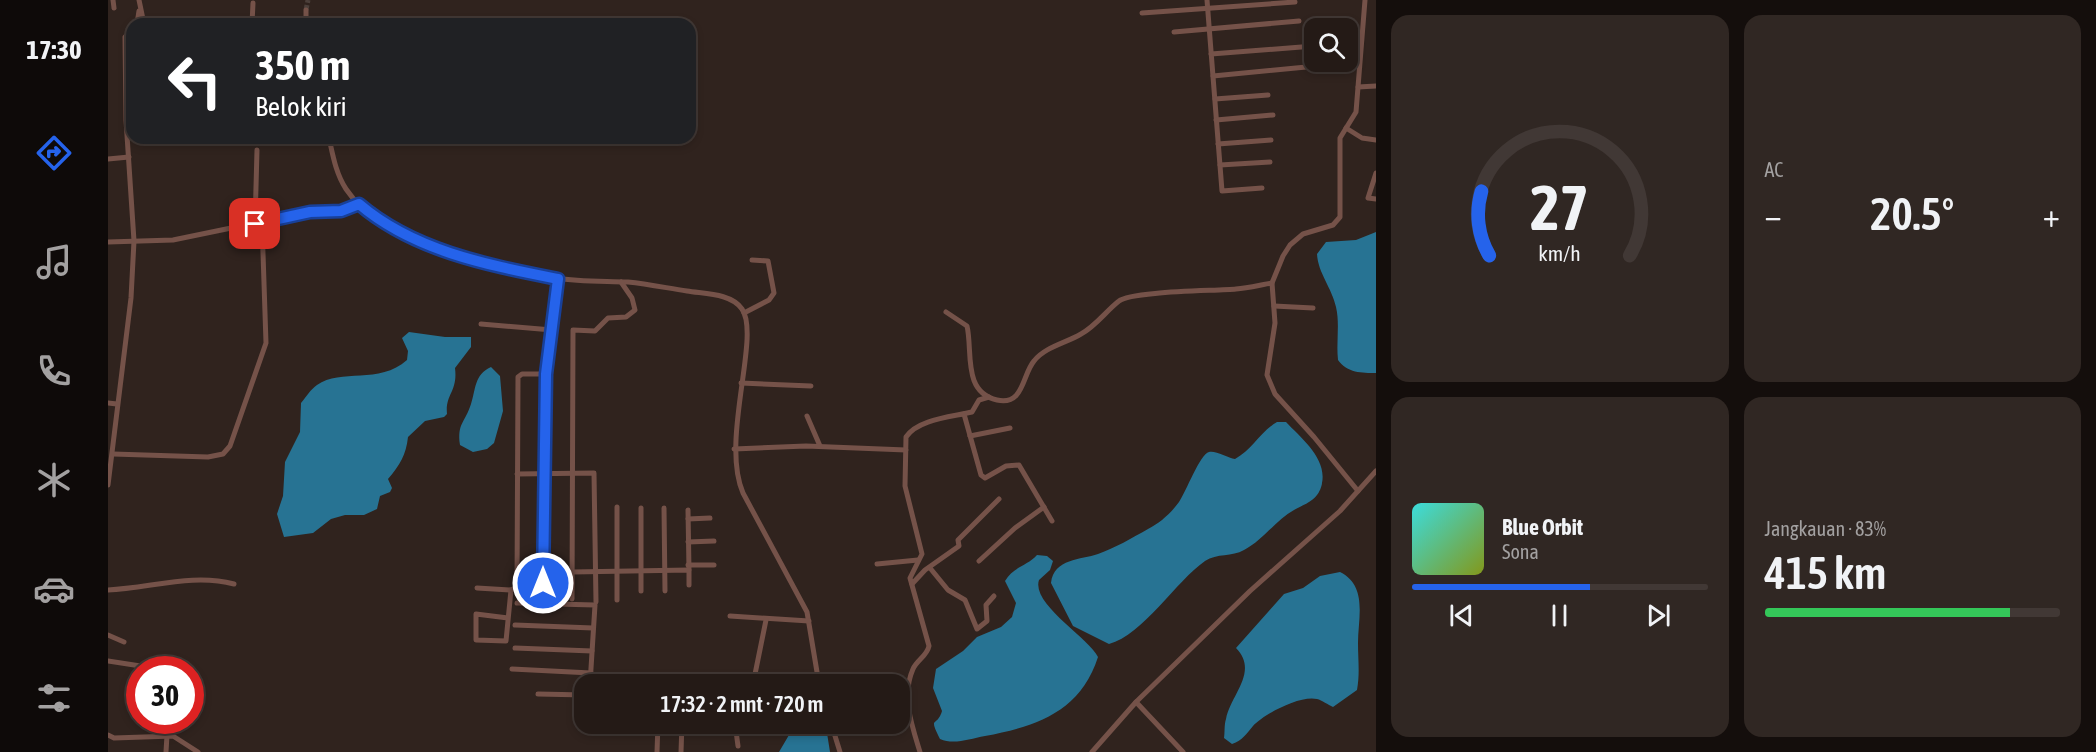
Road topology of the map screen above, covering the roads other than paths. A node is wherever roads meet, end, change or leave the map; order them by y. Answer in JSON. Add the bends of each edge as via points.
{"nodes":[{"id":1,"x":113,"y":0,"type":"edge"},
{"id":2,"x":139,"y":0,"type":"edge"},
{"id":3,"x":1207,"y":0,"type":"edge"},
{"id":4,"x":1365,"y":0,"type":"edge"},
{"id":5,"x":1295,"y":2,"type":"dead end"},
{"id":6,"x":252,"y":3,"type":"dead end"},
{"id":7,"x":139,"y":7,"type":"junction"},
{"id":8,"x":114,"y":8,"type":"dead end"},
{"id":9,"x":1208,"y":8,"type":"junction"},
{"id":10,"x":306,"y":10,"type":"tunnel mouth"},
{"id":11,"x":1142,"y":13,"type":"dead end"},
{"id":12,"x":137,"y":18,"type":"edge"},
{"id":13,"x":142,"y":18,"type":"edge"},
{"id":14,"x":252,"y":18,"type":"edge"},
{"id":15,"x":306,"y":18,"type":"edge"},
{"id":16,"x":1299,"y":21,"type":"dead end"},
{"id":17,"x":1209,"y":29,"type":"junction"},
{"id":18,"x":1174,"y":32,"type":"dead end"},
{"id":19,"x":126,"y":36,"type":"edge"},
{"id":20,"x":1304,"y":47,"type":"edge"},
{"id":21,"x":1211,"y":54,"type":"junction"},
{"id":22,"x":1304,"y":67,"type":"edge"},
{"id":23,"x":1213,"y":76,"type":"junction"},
{"id":24,"x":1376,"y":86,"type":"edge"},
{"id":25,"x":1358,"y":87,"type":"junction"},
{"id":26,"x":126,"y":93,"type":"edge"},
{"id":27,"x":1268,"y":95,"type":"dead end"},
{"id":28,"x":1215,"y":99,"type":"junction"},
{"id":29,"x":1274,"y":115,"type":"dead end"},
{"id":30,"x":1216,"y":120,"type":"junction"},
{"id":31,"x":1346,"y":128,"type":"junction"},
{"id":32,"x":1271,"y":140,"type":"dead end"},
{"id":33,"x":1376,"y":141,"type":"edge"},
{"id":34,"x":128,"y":144,"type":"edge"},
{"id":35,"x":330,"y":144,"type":"edge"},
{"id":36,"x":1218,"y":144,"type":"junction"},
{"id":37,"x":256,"y":150,"type":"dead end"},
{"id":38,"x":129,"y":157,"type":"junction"},
{"id":39,"x":108,"y":159,"type":"edge"},
{"id":40,"x":1270,"y":162,"type":"dead end"},
{"id":41,"x":1220,"y":165,"type":"junction"},
{"id":42,"x":1376,"y":173,"type":"edge"},
{"id":43,"x":1262,"y":188,"type":"dead end"},
{"id":44,"x":1376,"y":199,"type":"edge"},
{"id":45,"x":359,"y":204,"type":"junction"},
{"id":46,"x":262,"y":223,"type":"junction"},
{"id":47,"x":255,"y":224,"type":"junction"},
{"id":48,"x":134,"y":241,"type":"junction"},
{"id":49,"x":108,"y":242,"type":"edge"},
{"id":50,"x":752,"y":260,"type":"dead end"},
{"id":51,"x":558,"y":279,"type":"junction"},
{"id":52,"x":621,"y":282,"type":"junction"},
{"id":53,"x":1272,"y":283,"type":"junction"},
{"id":54,"x":1274,"y":306,"type":"junction"},
{"id":55,"x":1313,"y":308,"type":"dead end"},
{"id":56,"x":946,"y":312,"type":"dead end"},
{"id":57,"x":744,"y":313,"type":"junction"},
{"id":58,"x":480,"y":324,"type":"dead end"},
{"id":59,"x":552,"y":330,"type":"junction"},
{"id":60,"x":546,"y":374,"type":"junction"},
{"id":61,"x":741,"y":383,"type":"junction"},
{"id":62,"x":811,"y":386,"type":"dead end"},
{"id":63,"x":989,"y":397,"type":"junction"},
{"id":64,"x":108,"y":403,"type":"edge"},
{"id":65,"x":117,"y":404,"type":"junction"},
{"id":66,"x":964,"y":414,"type":"junction"},
{"id":67,"x":807,"y":416,"type":"dead end"},
{"id":68,"x":1010,"y":428,"type":"dead end"},
{"id":69,"x":970,"y":436,"type":"junction"},
{"id":70,"x":820,"y":446,"type":"junction"},
{"id":71,"x":734,"y":449,"type":"junction"},
{"id":72,"x":906,"y":450,"type":"junction"},
{"id":73,"x":113,"y":454,"type":"junction"},
{"id":74,"x":1376,"y":471,"type":"edge"},
{"id":75,"x":517,"y":474,"type":"junction"},
{"id":76,"x":573,"y":474,"type":"junction"},
{"id":77,"x":543,"y":475,"type":"junction"},
{"id":78,"x":109,"y":477,"type":"edge"},
{"id":79,"x":108,"y":485,"type":"edge"},
{"id":80,"x":1358,"y":491,"type":"junction"},
{"id":81,"x":999,"y":499,"type":"dead end"},
{"id":82,"x":617,"y":507,"type":"dead end"},
{"id":83,"x":1044,"y":507,"type":"junction"},
{"id":84,"x":640,"y":508,"type":"dead end"},
{"id":85,"x":664,"y":508,"type":"dead end"},
{"id":86,"x":688,"y":510,"type":"dead end"},
{"id":87,"x":710,"y":518,"type":"dead end"},
{"id":88,"x":688,"y":519,"type":"junction"},
{"id":89,"x":1052,"y":521,"type":"dead end"},
{"id":90,"x":688,"y":542,"type":"junction"},
{"id":91,"x":714,"y":542,"type":"dead end"},
{"id":92,"x":918,"y":561,"type":"junction"},
{"id":93,"x":979,"y":561,"type":"dead end"},
{"id":94,"x":877,"y":564,"type":"dead end"},
{"id":95,"x":714,"y":565,"type":"dead end"},
{"id":96,"x":688,"y":567,"type":"junction"},
{"id":97,"x":930,"y":568,"type":"junction"},
{"id":98,"x":518,"y":569,"type":"junction"},
{"id":99,"x":543,"y":570,"type":"junction"},
{"id":100,"x":617,"y":570,"type":"junction"},
{"id":101,"x":641,"y":570,"type":"junction"},
{"id":102,"x":665,"y":570,"type":"junction"},
{"id":103,"x":595,"y":571,"type":"junction"},
{"id":104,"x":572,"y":572,"type":"junction"},
{"id":105,"x":234,"y":584,"type":"dead end"},
{"id":106,"x":912,"y":584,"type":"junction"},
{"id":107,"x":689,"y":585,"type":"dead end"},
{"id":108,"x":477,"y":588,"type":"dead end"},
{"id":109,"x":108,"y":590,"type":"edge"},
{"id":110,"x":511,"y":590,"type":"junction"},
{"id":111,"x":641,"y":591,"type":"dead end"},
{"id":112,"x":665,"y":591,"type":"dead end"},
{"id":113,"x":543,"y":596,"type":"dead end"},
{"id":114,"x":994,"y":596,"type":"dead end"},
{"id":115,"x":572,"y":599,"type":"dead end"},
{"id":116,"x":617,"y":600,"type":"dead end"},
{"id":117,"x":596,"y":602,"type":"dead end"},
{"id":118,"x":517,"y":603,"type":"dead end"},
{"id":119,"x":730,"y":616,"type":"dead end"},
{"id":120,"x":508,"y":618,"type":"junction"},
{"id":121,"x":766,"y":620,"type":"junction"},
{"id":122,"x":809,"y":621,"type":"junction"},
{"id":123,"x":516,"y":625,"type":"dead end"},
{"id":124,"x":593,"y":628,"type":"junction"},
{"id":125,"x":108,"y":635,"type":"edge"},
{"id":126,"x":124,"y":642,"type":"dead end"},
{"id":127,"x":514,"y":648,"type":"dead end"},
{"id":128,"x":592,"y":651,"type":"junction"},
{"id":129,"x":108,"y":661,"type":"edge"},
{"id":130,"x":126,"y":664,"type":"edge"},
{"id":131,"x":512,"y":669,"type":"dead end"},
{"id":132,"x":591,"y":673,"type":"joint"},
{"id":133,"x":755,"y":674,"type":"edge"},
{"id":134,"x":817,"y":674,"type":"edge"},
{"id":135,"x":910,"y":681,"type":"edge"},
{"id":136,"x":537,"y":694,"type":"dead end"},
{"id":137,"x":574,"y":695,"type":"edge"},
{"id":138,"x":1136,"y":702,"type":"junction"},
{"id":139,"x":910,"y":719,"type":"edge"},
{"id":140,"x":658,"y":734,"type":"edge"},
{"id":141,"x":682,"y":734,"type":"edge"},
{"id":142,"x":736,"y":734,"type":"edge"},
{"id":143,"x":834,"y":734,"type":"edge"},
{"id":144,"x":108,"y":735,"type":"edge"},
{"id":145,"x":167,"y":735,"type":"junction"},
{"id":146,"x":738,"y":746,"type":"dead end"},
{"id":147,"x":166,"y":752,"type":"edge"},
{"id":148,"x":198,"y":752,"type":"edge"},
{"id":149,"x":657,"y":752,"type":"edge"},
{"id":150,"x":681,"y":752,"type":"edge"},
{"id":151,"x":840,"y":752,"type":"edge"},
{"id":152,"x":920,"y":752,"type":"edge"},
{"id":153,"x":1092,"y":752,"type":"edge"},
{"id":154,"x":1183,"y":752,"type":"edge"}],
"edges":[{"from":1,"to":8,"type":"street"},
{"from":2,"to":7,"type":"street"},
{"from":3,"to":9,"type":"street"},
{"from":4,"to":25,"type":"street"},
{"from":5,"to":9,"type":"street"},
{"from":6,"to":14,"type":"street"},
{"from":7,"to":12,"type":"street"},
{"from":7,"to":13,"type":"street"},
{"from":9,"to":11,"type":"street"},
{"from":9,"to":17,"type":"street"},
{"from":10,"to":15,"type":"street"},
{"from":16,"to":17,"type":"street"},
{"from":17,"to":18,"type":"street"},
{"from":17,"to":21,"type":"street"},
{"from":19,"to":26,"type":"street"},
{"from":20,"to":21,"type":"street"},
{"from":21,"to":23,"type":"street"},
{"from":22,"to":23,"type":"street"},
{"from":23,"to":28,"type":"street"},
{"from":24,"to":25,"type":"street"},
{"from":25,"to":31,"type":"street","via":[[1356,112]]},
{"from":27,"to":28,"type":"street"},
{"from":28,"to":30,"type":"street"},
{"from":29,"to":30,"type":"street"},
{"from":30,"to":36,"type":"street"},
{"from":31,"to":33,"type":"street"},
{"from":31,"to":53,"type":"street","via":[[1340,138],[1338,221],[1296,238],[1286,250]]},
{"from":32,"to":36,"type":"street"},
{"from":34,"to":38,"type":"street"},
{"from":35,"to":45,"type":"street","via":[[338,174]]},
{"from":36,"to":41,"type":"street"},
{"from":37,"to":47,"type":"street"},
{"from":38,"to":39,"type":"street"},
{"from":38,"to":48,"type":"street"},
{"from":40,"to":41,"type":"street"},
{"from":41,"to":43,"type":"street","via":[[1222,191]]},
{"from":42,"to":44,"type":"street","via":[[1368,198]]},
{"from":45,"to":46,"type":"street","via":[[341,211],[310,212]]},
{"from":45,"to":51,"type":"street","via":[[387,226],[420,243]]},
{"from":46,"to":47,"type":"street"},
{"from":46,"to":73,"type":"street","via":[[266,343],[230,446],[208,458]]},
{"from":47,"to":48,"type":"street","via":[[174,240]]},
{"from":48,"to":49,"type":"street"},
{"from":48,"to":65,"type":"street"},
{"from":50,"to":57,"type":"street","via":[[768,261],[774,293],[769,300]]},
{"from":51,"to":52,"type":"street"},
{"from":51,"to":59,"type":"street"},
{"from":52,"to":57,"type":"street","via":[[726,298]]},
{"from":52,"to":76,"type":"street","via":[[635,310],[626,316],[608,318],[595,331],[573,330]]},
{"from":53,"to":54,"type":"street"},
{"from":53,"to":63,"type":"street","via":[[1122,299],[1082,334],[1037,357],[1015,397],[1002,401]]},
{"from":54,"to":55,"type":"street"},
{"from":54,"to":80,"type":"street","via":[[1268,382]]},
{"from":56,"to":63,"type":"street","via":[[967,326],[971,374]]},
{"from":57,"to":61,"type":"street","via":[[747,338]]},
{"from":58,"to":59,"type":"street"},
{"from":59,"to":60,"type":"street"},
{"from":60,"to":75,"type":"street","via":[[518,377]]},
{"from":60,"to":77,"type":"street"},
{"from":61,"to":62,"type":"street"},
{"from":61,"to":71,"type":"street"},
{"from":63,"to":66,"type":"street","via":[[979,400],[972,412]]},
{"from":64,"to":65,"type":"street"},
{"from":65,"to":73,"type":"street"},
{"from":66,"to":69,"type":"street"},
{"from":66,"to":72,"type":"street","via":[[915,429],[906,437]]},
{"from":67,"to":70,"type":"street"},
{"from":68,"to":69,"type":"street"},
{"from":69,"to":83,"type":"street","via":[[983,477],[1006,466],[1019,465]]},
{"from":70,"to":71,"type":"street"},
{"from":70,"to":72,"type":"street"},
{"from":71,"to":122,"type":"street","via":[[739,483]]},
{"from":72,"to":92,"type":"street","via":[[905,486],[922,554]]},
{"from":73,"to":78,"type":"street"},
{"from":74,"to":80,"type":"street"},
{"from":75,"to":77,"type":"street"},
{"from":75,"to":98,"type":"street"},
{"from":76,"to":77,"type":"street"},
{"from":76,"to":103,"type":"street","via":[[594,473]]},
{"from":76,"to":104,"type":"street"},
{"from":77,"to":99,"type":"street"},
{"from":78,"to":79,"type":"street"},
{"from":80,"to":138,"type":"street"},
{"from":81,"to":97,"type":"street","via":[[958,540],[959,546]]},
{"from":82,"to":100,"type":"street"},
{"from":83,"to":89,"type":"street"},
{"from":83,"to":93,"type":"street"},
{"from":84,"to":101,"type":"street"},
{"from":85,"to":102,"type":"street"},
{"from":86,"to":88,"type":"street"},
{"from":87,"to":88,"type":"street"},
{"from":88,"to":90,"type":"street"},
{"from":90,"to":91,"type":"street"},
{"from":90,"to":96,"type":"street"},
{"from":92,"to":94,"type":"street"},
{"from":92,"to":106,"type":"street","via":[[910,578]]},
{"from":95,"to":96,"type":"street"},
{"from":96,"to":102,"type":"street"},
{"from":96,"to":107,"type":"street"},
{"from":97,"to":106,"type":"street"},
{"from":97,"to":114,"type":"street","via":[[948,590],[965,600],[977,629],[987,621],[986,605]]},
{"from":98,"to":99,"type":"street"},
{"from":98,"to":110,"type":"street","via":[[517,587]]},
{"from":99,"to":104,"type":"street"},
{"from":99,"to":113,"type":"street"},
{"from":100,"to":101,"type":"street"},
{"from":100,"to":103,"type":"street"},
{"from":100,"to":116,"type":"street"},
{"from":101,"to":102,"type":"street"},
{"from":101,"to":111,"type":"street"},
{"from":102,"to":112,"type":"street"},
{"from":103,"to":104,"type":"street"},
{"from":103,"to":117,"type":"street"},
{"from":104,"to":115,"type":"street"},
{"from":105,"to":109,"type":"street","via":[[196,579]]},
{"from":106,"to":135,"type":"street","via":[[929,646]]},
{"from":108,"to":110,"type":"street"},
{"from":110,"to":120,"type":"street"},
{"from":118,"to":124,"type":"street","via":[[595,605]]},
{"from":119,"to":121,"type":"street"},
{"from":120,"to":120,"type":"street","via":[[476,614],[476,640],[506,641]]},
{"from":121,"to":122,"type":"street"},
{"from":121,"to":133,"type":"street"},
{"from":122,"to":134,"type":"street"},
{"from":123,"to":124,"type":"street"},
{"from":124,"to":128,"type":"street"},
{"from":125,"to":126,"type":"street"},
{"from":127,"to":128,"type":"street"},
{"from":128,"to":132,"type":"street"},
{"from":129,"to":130,"type":"street"},
{"from":131,"to":132,"type":"street"},
{"from":136,"to":137,"type":"street"},
{"from":138,"to":153,"type":"street"},
{"from":138,"to":154,"type":"street"},
{"from":139,"to":152,"type":"street"},
{"from":140,"to":149,"type":"street"},
{"from":141,"to":150,"type":"street"},
{"from":142,"to":146,"type":"street"},
{"from":143,"to":151,"type":"street"},
{"from":144,"to":145,"type":"street"},
{"from":145,"to":147,"type":"street"},
{"from":145,"to":148,"type":"street","via":[[180,738]]}]}
